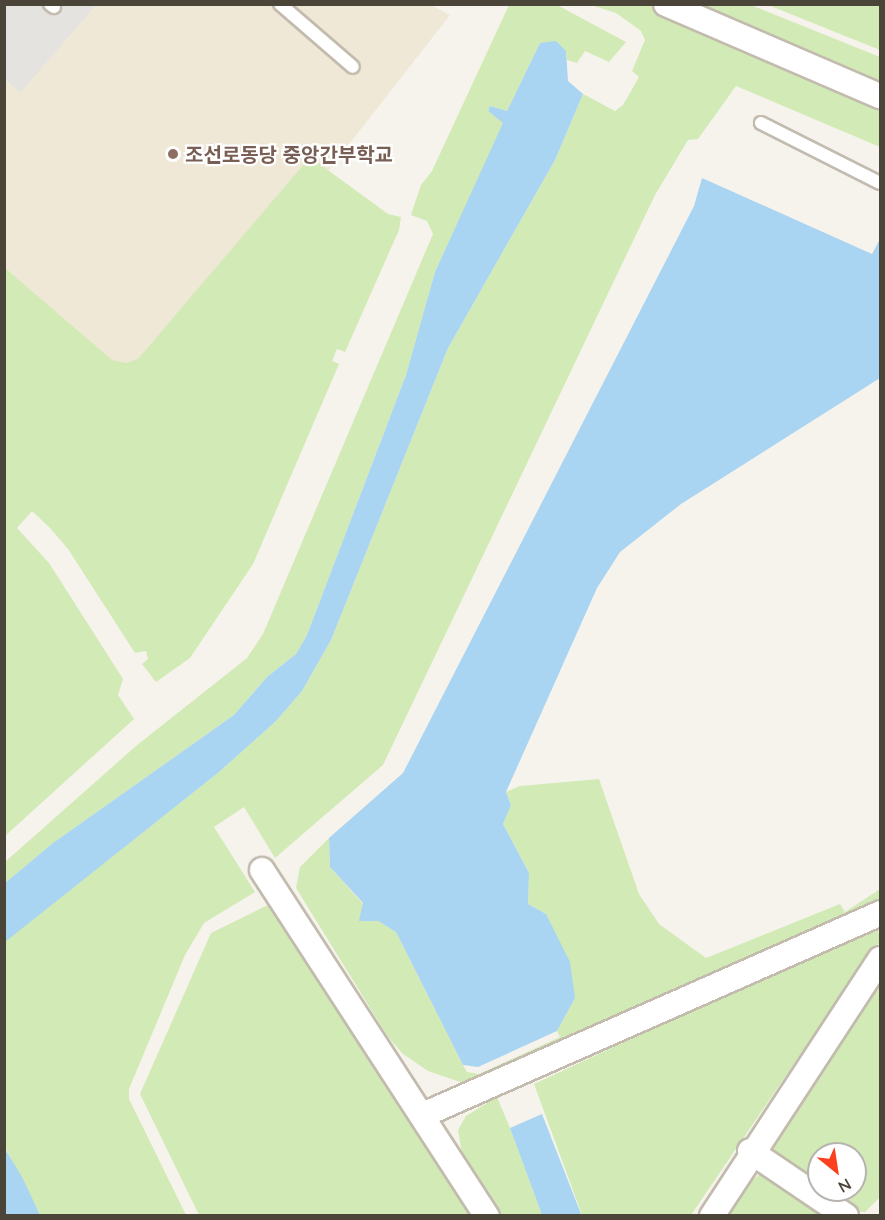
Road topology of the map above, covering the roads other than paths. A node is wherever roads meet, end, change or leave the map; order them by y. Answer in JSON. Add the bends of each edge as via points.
{"nodes":[{"id":1,"x":280,"y":4,"type":"edge"},
{"id":2,"x":666,"y":4,"type":"edge"},
{"id":3,"x":353,"y":67,"type":"dead end"},
{"id":4,"x":880,"y":96,"type":"edge"},
{"id":5,"x":761,"y":123,"type":"dead end"},
{"id":6,"x":880,"y":183,"type":"edge"},
{"id":7,"x":262,"y":870,"type":"dead end"},
{"id":8,"x":880,"y":913,"type":"edge"},
{"id":9,"x":880,"y":959,"type":"edge"},
{"id":10,"x":423,"y":1115,"type":"junction"},
{"id":11,"x":750,"y":1151,"type":"junction"},
{"id":12,"x":487,"y":1215,"type":"edge"},
{"id":13,"x":712,"y":1215,"type":"edge"},
{"id":14,"x":846,"y":1215,"type":"edge"}],
"edges":[{"from":1,"to":3,"type":"lane"},
{"from":2,"to":4,"type":"street"},
{"from":5,"to":6,"type":"lane"},
{"from":7,"to":10,"type":"street"},
{"from":8,"to":10,"type":"street"},
{"from":9,"to":11,"type":"street"},
{"from":10,"to":12,"type":"street"},
{"from":11,"to":13,"type":"street"},
{"from":11,"to":14,"type":"street"}]}
